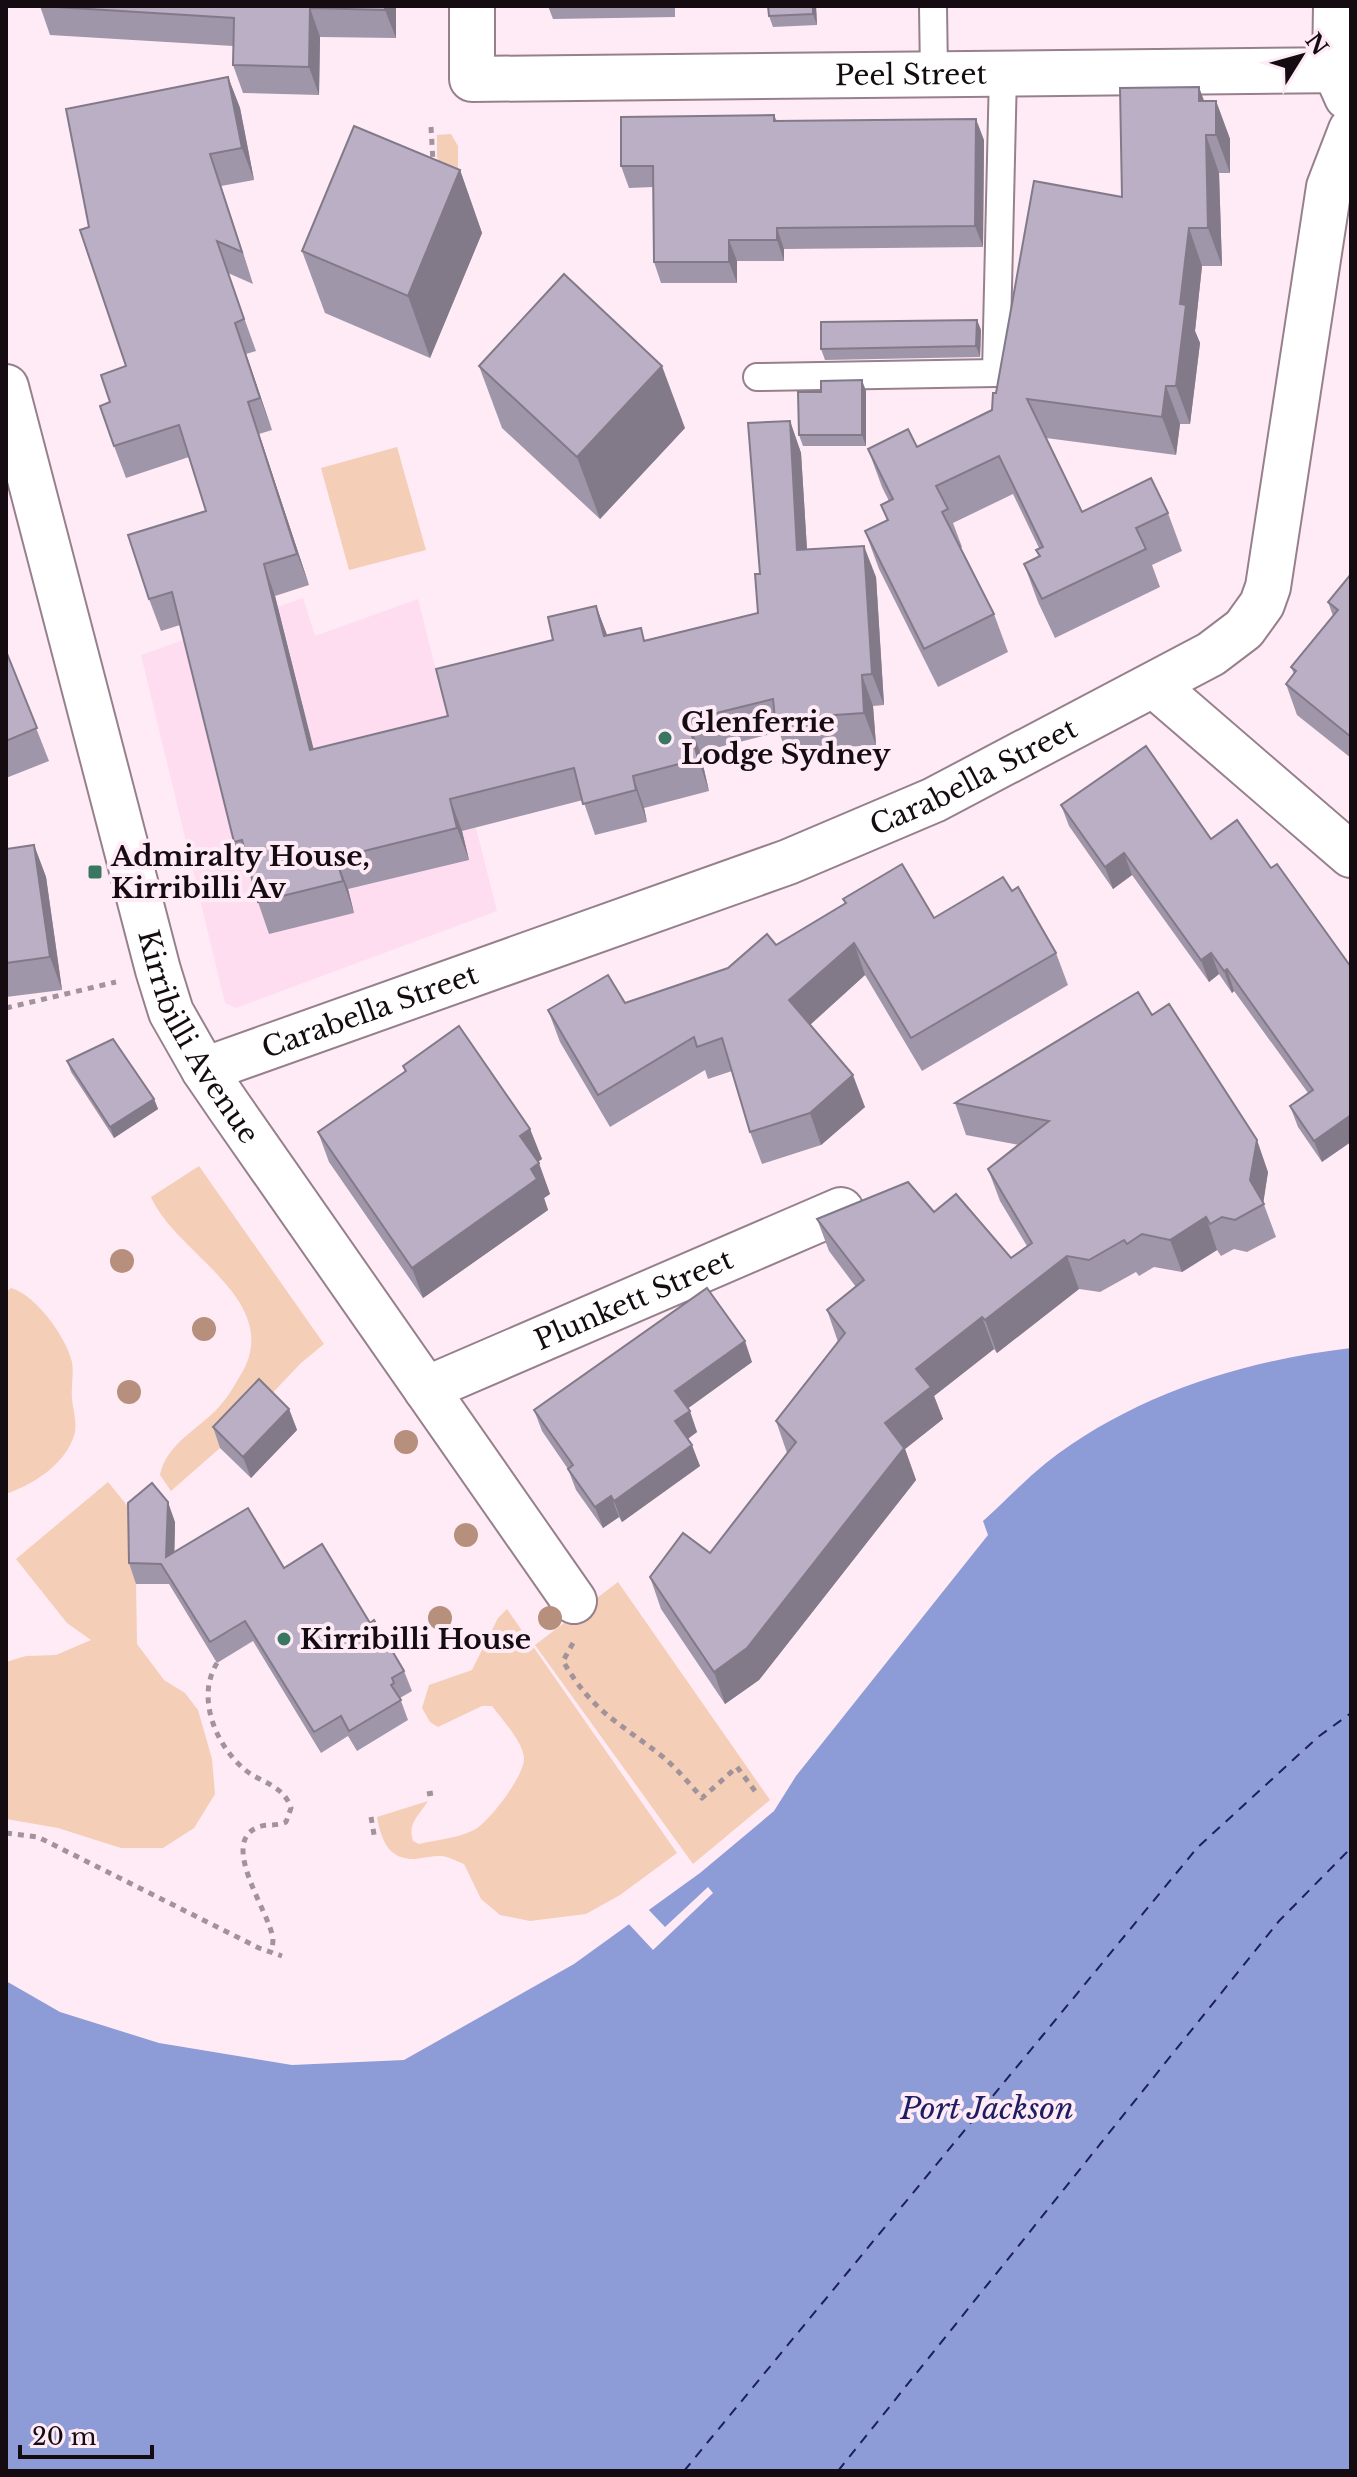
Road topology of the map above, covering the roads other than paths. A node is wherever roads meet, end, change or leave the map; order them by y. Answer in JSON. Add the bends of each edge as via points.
{"nodes":[{"id":1,"x":472,"y":6,"type":"edge"},
{"id":2,"x":933,"y":6,"type":"edge"},
{"id":3,"x":1336,"y":6,"type":"edge"},
{"id":4,"x":1003,"y":73,"type":"junction"},
{"id":5,"x":934,"y":74,"type":"junction"},
{"id":6,"x":1346,"y":82,"type":"edge"},
{"id":7,"x":1351,"y":130,"type":"edge"},
{"id":8,"x":757,"y":377,"type":"dead end"},
{"id":9,"x":6,"y":387,"type":"edge"},
{"id":10,"x":18,"y":481,"type":"edge"},
{"id":11,"x":1154,"y":685,"type":"junction"},
{"id":12,"x":1351,"y":855,"type":"edge"},
{"id":13,"x":204,"y":1070,"type":"junction"},
{"id":14,"x":841,"y":1210,"type":"edge"},
{"id":15,"x":426,"y":1389,"type":"junction"},
{"id":16,"x":574,"y":1601,"type":"dead end"}],
"edges":[{"from":1,"to":5,"type":"street","name":"Peel Street","via":[[472,79]]},
{"from":2,"to":5,"type":"lane"},
{"from":3,"to":6,"type":"street"},
{"from":4,"to":5,"type":"street","name":"Peel Street"},
{"from":4,"to":6,"type":"street","name":"Peel Street"},
{"from":4,"to":8,"type":"lane","via":[[996,373]]},
{"from":7,"to":11,"type":"street","name":"Carabella Street","via":[[1329,187],[1262,604],[1228,643]]},
{"from":9,"to":10,"type":"street","name":"Kirribilli Avenue"},
{"from":10,"to":13,"type":"street","name":"Kirribilli Avenue","via":[[171,1012]]},
{"from":11,"to":12,"type":"street"},
{"from":11,"to":13,"type":"street","name":"Carabella Street","via":[[934,800],[788,862]]},
{"from":13,"to":15,"type":"street","name":"Kirribilli Avenue"},
{"from":14,"to":15,"type":"street","name":"Plunkett Street"},
{"from":15,"to":16,"type":"street","name":"Kirribilli Avenue"}]}
